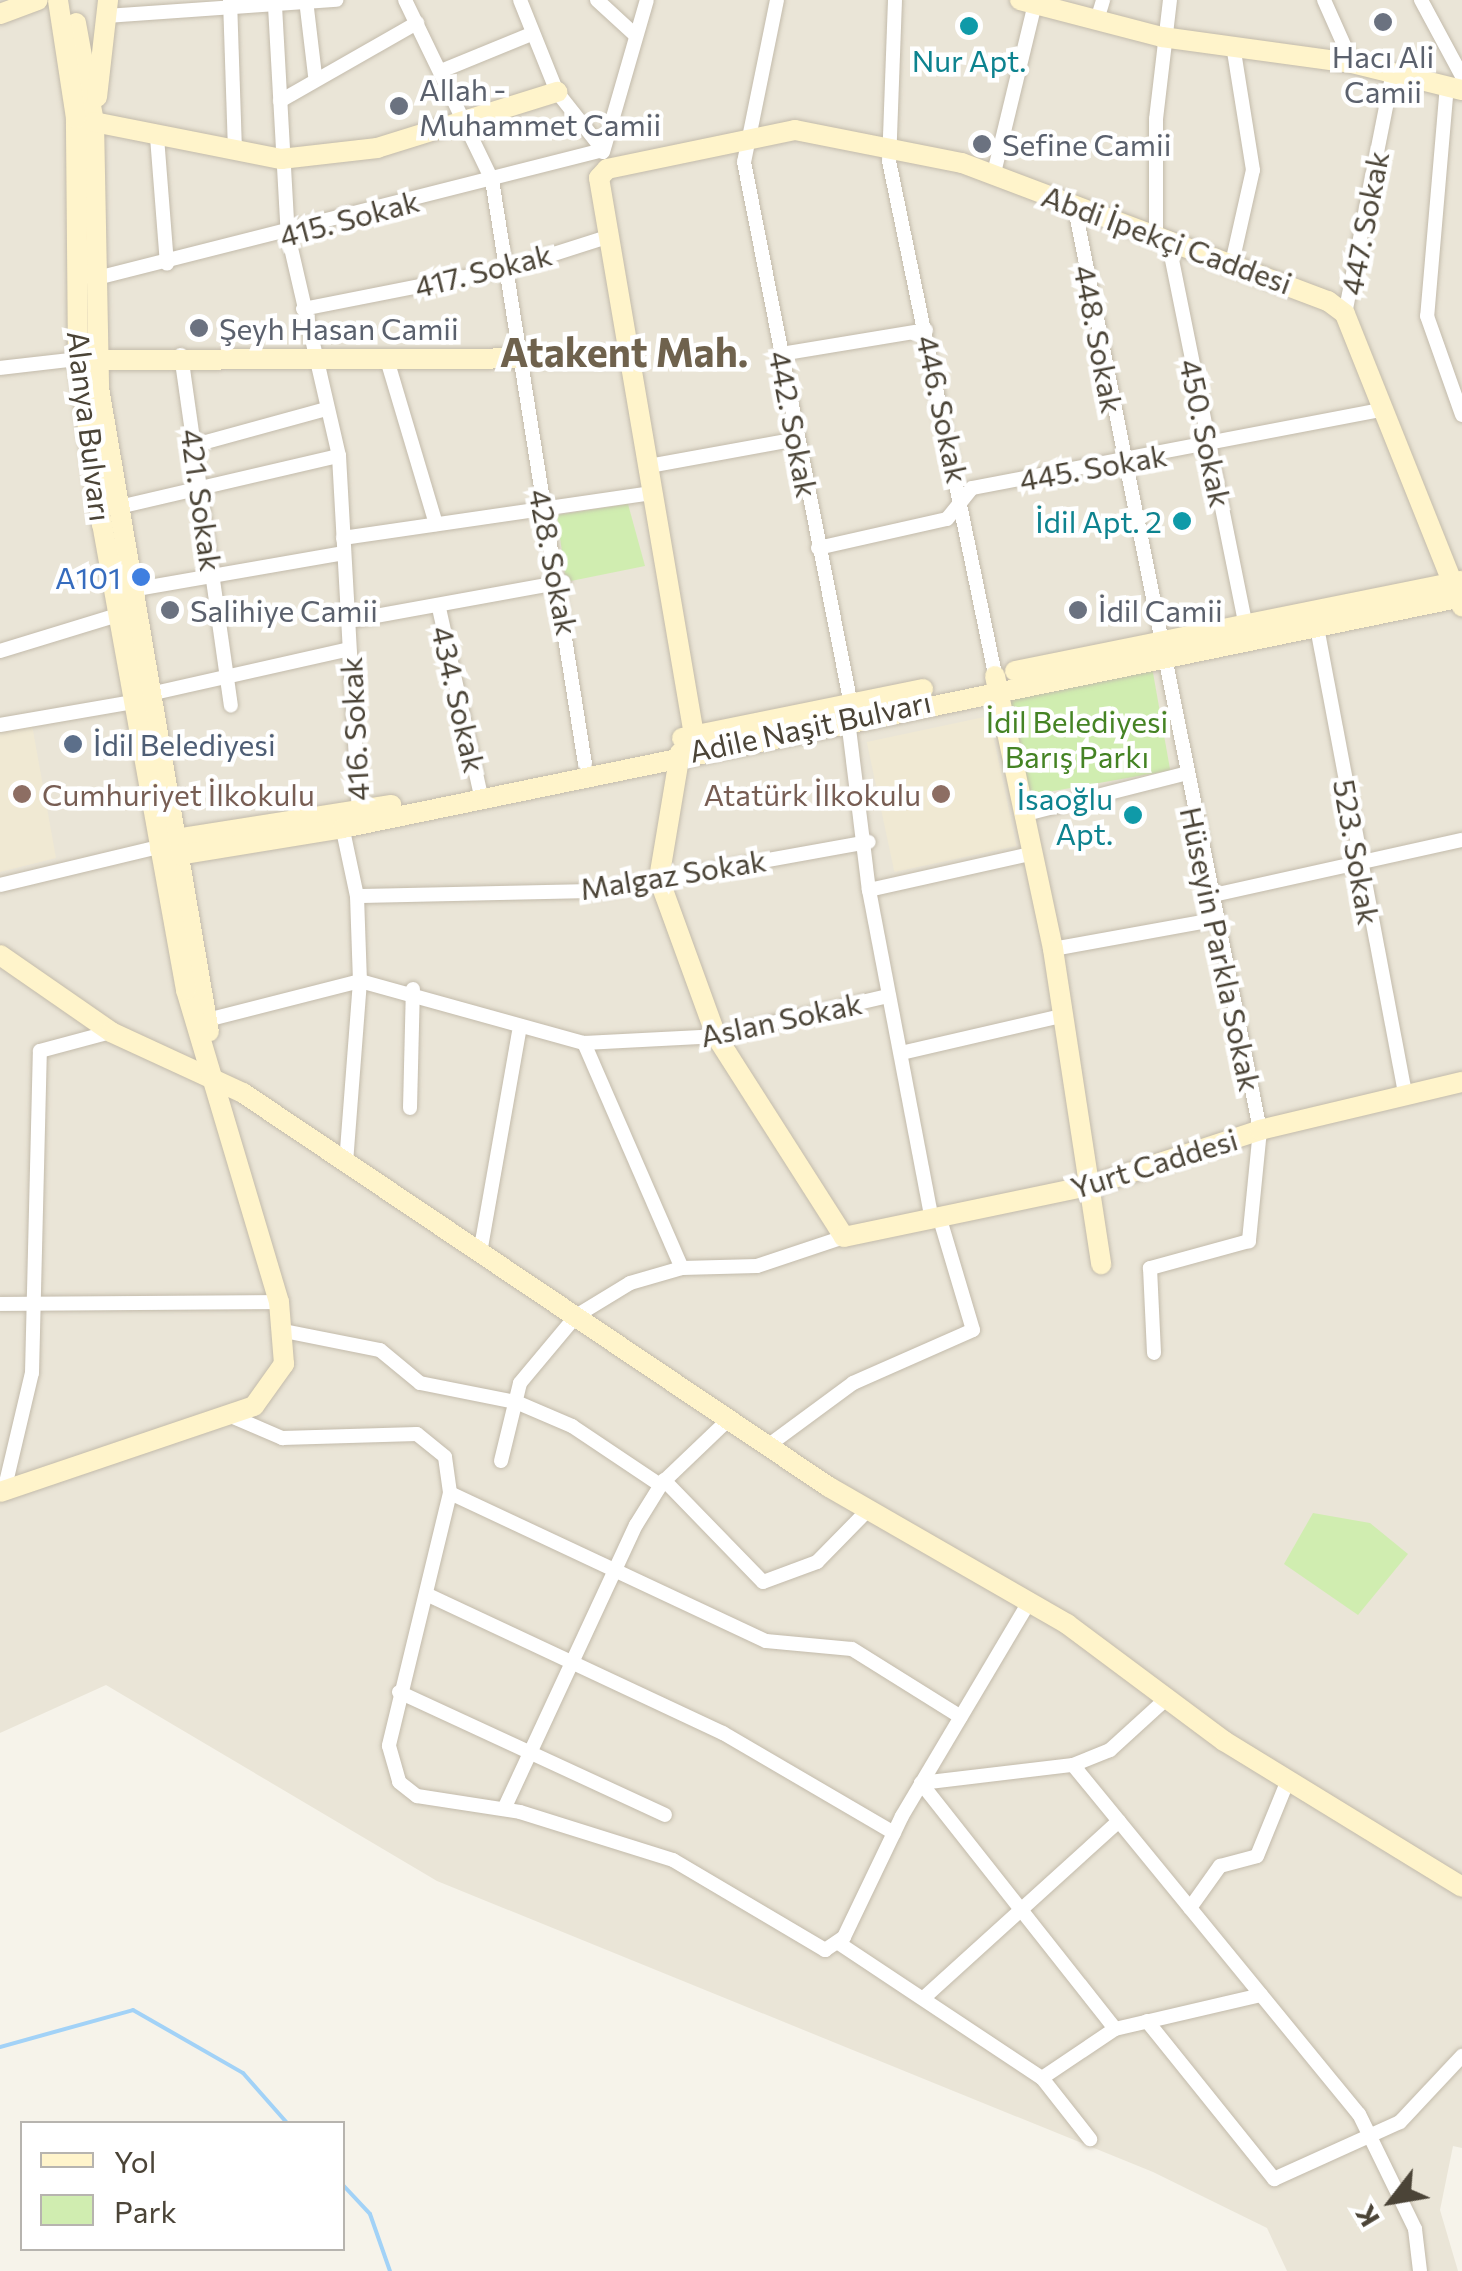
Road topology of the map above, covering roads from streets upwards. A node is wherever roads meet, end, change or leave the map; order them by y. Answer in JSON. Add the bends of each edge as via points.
{"nodes":[{"id":1,"x":38,"y":0,"type":"edge"},
{"id":2,"x":58,"y":0,"type":"edge"},
{"id":3,"x":72,"y":0,"type":"edge"},
{"id":4,"x":336,"y":0,"type":"edge"},
{"id":5,"x":404,"y":0,"type":"edge"},
{"id":6,"x":520,"y":0,"type":"edge"},
{"id":7,"x":597,"y":0,"type":"edge"},
{"id":8,"x":647,"y":0,"type":"edge"},
{"id":9,"x":777,"y":0,"type":"edge"},
{"id":10,"x":895,"y":0,"type":"edge"},
{"id":11,"x":1170,"y":0,"type":"edge"},
{"id":12,"x":1324,"y":0,"type":"edge"},
{"id":13,"x":1421,"y":0,"type":"edge"},
{"id":14,"x":1026,"y":1,"type":"edge"},
{"id":15,"x":306,"y":3,"type":"edge"},
{"id":16,"x":230,"y":5,"type":"edge"},
{"id":17,"x":274,"y":6,"type":"junction"},
{"id":18,"x":107,"y":8,"type":"edge"},
{"id":19,"x":1100,"y":10,"type":"edge"},
{"id":20,"x":0,"y":14,"type":"edge"},
{"id":21,"x":417,"y":23,"type":"junction"},
{"id":22,"x":531,"y":34,"type":"junction"},
{"id":23,"x":635,"y":35,"type":"junction"},
{"id":24,"x":1162,"y":37,"type":"junction"},
{"id":25,"x":1234,"y":50,"type":"junction"},
{"id":26,"x":1352,"y":63,"type":"junction"},
{"id":27,"x":441,"y":72,"type":"junction"},
{"id":28,"x":1393,"y":72,"type":"junction"},
{"id":29,"x":315,"y":75,"type":"junction"},
{"id":30,"x":1457,"y":84,"type":"edge"},
{"id":31,"x":557,"y":92,"type":"junction"},
{"id":32,"x":280,"y":101,"type":"junction"},
{"id":33,"x":85,"y":120,"type":"junction"},
{"id":34,"x":466,"y":123,"type":"junction"},
{"id":35,"x":157,"y":137,"type":"junction"},
{"id":36,"x":746,"y":143,"type":"junction"},
{"id":37,"x":889,"y":144,"type":"junction"},
{"id":38,"x":603,"y":150,"type":"junction"},
{"id":39,"x":235,"y":151,"type":"junction"},
{"id":40,"x":280,"y":159,"type":"junction"},
{"id":41,"x":601,"y":172,"type":"junction"},
{"id":42,"x":994,"y":173,"type":"junction"},
{"id":43,"x":492,"y":180,"type":"junction"},
{"id":44,"x":1074,"y":209,"type":"junction"},
{"id":45,"x":288,"y":235,"type":"junction"},
{"id":46,"x":604,"y":238,"type":"junction"},
{"id":47,"x":1162,"y":238,"type":"junction"},
{"id":48,"x":167,"y":264,"type":"junction"},
{"id":49,"x":1232,"y":264,"type":"junction"},
{"id":50,"x":510,"y":268,"type":"junction"},
{"id":51,"x":93,"y":279,"type":"junction"},
{"id":52,"x":303,"y":309,"type":"junction"},
{"id":53,"x":1345,"y":314,"type":"junction"},
{"id":54,"x":926,"y":330,"type":"junction"},
{"id":55,"x":180,"y":354,"type":"junction"},
{"id":56,"x":781,"y":354,"type":"junction"},
{"id":57,"x":628,"y":358,"type":"junction"},
{"id":58,"x":87,"y":360,"type":"junction"},
{"id":59,"x":316,"y":360,"type":"junction"},
{"id":60,"x":519,"y":360,"type":"junction"},
{"id":61,"x":388,"y":363,"type":"junction"},
{"id":62,"x":0,"y":368,"type":"edge"},
{"id":63,"x":1457,"y":384,"type":"edge"},
{"id":64,"x":327,"y":409,"type":"junction"},
{"id":65,"x":1385,"y":409,"type":"junction"},
{"id":66,"x":1462,"y":415,"type":"edge"},
{"id":67,"x":797,"y":439,"type":"junction"},
{"id":68,"x":195,"y":445,"type":"junction"},
{"id":69,"x":1209,"y":446,"type":"junction"},
{"id":70,"x":339,"y":456,"type":"junction"},
{"id":71,"x":1122,"y":460,"type":"junction"},
{"id":72,"x":648,"y":466,"type":"junction"},
{"id":73,"x":201,"y":485,"type":"junction"},
{"id":74,"x":652,"y":494,"type":"junction"},
{"id":75,"x":962,"y":496,"type":"junction"},
{"id":76,"x":119,"y":507,"type":"junction"},
{"id":77,"x":542,"y":509,"type":"junction"},
{"id":78,"x":436,"y":524,"type":"junction"},
{"id":79,"x":343,"y":546,"type":"junction"},
{"id":80,"x":818,"y":548,"type":"junction"},
{"id":81,"x":213,"y":571,"type":"junction"},
{"id":82,"x":563,"y":582,"type":"junction"},
{"id":83,"x":132,"y":590,"type":"junction"},
{"id":84,"x":1460,"y":593,"type":"edge"},
{"id":85,"x":439,"y":608,"type":"junction"},
{"id":86,"x":118,"y":614,"type":"junction"},
{"id":87,"x":1316,"y":618,"type":"junction"},
{"id":88,"x":348,"y":621,"type":"junction"},
{"id":89,"x":1246,"y":626,"type":"junction"},
{"id":90,"x":349,"y":649,"type":"junction"},
{"id":91,"x":0,"y":651,"type":"edge"},
{"id":92,"x":1160,"y":654,"type":"junction"},
{"id":93,"x":226,"y":674,"type":"junction"},
{"id":94,"x":996,"y":681,"type":"junction"},
{"id":95,"x":142,"y":698,"type":"junction"},
{"id":96,"x":231,"y":705,"type":"dead end"},
{"id":97,"x":849,"y":712,"type":"junction"},
{"id":98,"x":0,"y":724,"type":"edge"},
{"id":99,"x":694,"y":735,"type":"junction"},
{"id":100,"x":680,"y":752,"type":"junction"},
{"id":101,"x":585,"y":764,"type":"junction"},
{"id":102,"x":1184,"y":774,"type":"junction"},
{"id":103,"x":480,"y":791,"type":"junction"},
{"id":104,"x":1022,"y":815,"type":"junction"},
{"id":105,"x":350,"y":819,"type":"junction"},
{"id":106,"x":1462,"y":840,"type":"edge"},
{"id":107,"x":869,"y":842,"type":"junction"},
{"id":108,"x":172,"y":848,"type":"junction"},
{"id":109,"x":1030,"y":854,"type":"junction"},
{"id":110,"x":1358,"y":863,"type":"junction"},
{"id":111,"x":658,"y":879,"type":"junction"},
{"id":112,"x":0,"y":885,"type":"edge"},
{"id":113,"x":869,"y":890,"type":"junction"},
{"id":114,"x":357,"y":896,"type":"junction"},
{"id":115,"x":1208,"y":896,"type":"junction"},
{"id":116,"x":1212,"y":920,"type":"junction"},
{"id":117,"x":1053,"y":948,"type":"junction"},
{"id":118,"x":0,"y":955,"type":"edge"},
{"id":119,"x":360,"y":982,"type":"junction"},
{"id":120,"x":413,"y":989,"type":"junction"},
{"id":121,"x":888,"y":996,"type":"junction"},
{"id":122,"x":1061,"y":1016,"type":"junction"},
{"id":123,"x":208,"y":1020,"type":"junction"},
{"id":124,"x":111,"y":1032,"type":"junction"},
{"id":125,"x":520,"y":1032,"type":"junction"},
{"id":126,"x":716,"y":1036,"type":"junction"},
{"id":127,"x":584,"y":1043,"type":"junction"},
{"id":128,"x":901,"y":1053,"type":"junction"},
{"id":129,"x":213,"y":1074,"type":"junction"},
{"id":130,"x":1462,"y":1082,"type":"edge"},
{"id":131,"x":1405,"y":1092,"type":"junction"},
{"id":132,"x":410,"y":1108,"type":"dead end"},
{"id":133,"x":1260,"y":1130,"type":"junction"},
{"id":134,"x":346,"y":1162,"type":"junction"},
{"id":135,"x":1093,"y":1185,"type":"junction"},
{"id":136,"x":936,"y":1220,"type":"junction"},
{"id":137,"x":844,"y":1237,"type":"junction"},
{"id":138,"x":480,"y":1253,"type":"junction"},
{"id":139,"x":1101,"y":1264,"type":"dead end"},
{"id":140,"x":682,"y":1268,"type":"junction"},
{"id":141,"x":279,"y":1302,"type":"junction"},
{"id":142,"x":0,"y":1304,"type":"edge"},
{"id":143,"x":30,"y":1306,"type":"junction"},
{"id":144,"x":576,"y":1316,"type":"junction"},
{"id":145,"x":284,"y":1331,"type":"junction"},
{"id":146,"x":1154,"y":1353,"type":"dead end"},
{"id":147,"x":516,"y":1402,"type":"junction"},
{"id":148,"x":231,"y":1416,"type":"junction"},
{"id":149,"x":730,"y":1418,"type":"junction"},
{"id":150,"x":769,"y":1445,"type":"junction"},
{"id":151,"x":500,"y":1461,"type":"dead end"},
{"id":152,"x":662,"y":1483,"type":"junction"},
{"id":153,"x":2,"y":1486,"type":"edge"},
{"id":154,"x":450,"y":1493,"type":"junction"},
{"id":155,"x":868,"y":1510,"type":"junction"},
{"id":156,"x":612,"y":1568,"type":"junction"},
{"id":157,"x":426,"y":1594,"type":"junction"},
{"id":158,"x":1029,"y":1602,"type":"junction"},
{"id":159,"x":573,"y":1664,"type":"junction"},
{"id":160,"x":399,"y":1692,"type":"junction"},
{"id":161,"x":1166,"y":1699,"type":"junction"},
{"id":162,"x":960,"y":1717,"type":"junction"},
{"id":163,"x":530,"y":1751,"type":"junction"},
{"id":164,"x":1073,"y":1765,"type":"junction"},
{"id":165,"x":1288,"y":1780,"type":"junction"},
{"id":166,"x":922,"y":1782,"type":"junction"},
{"id":167,"x":504,"y":1809,"type":"junction"},
{"id":168,"x":666,"y":1815,"type":"dead end"},
{"id":169,"x":1119,"y":1821,"type":"junction"},
{"id":170,"x":894,"y":1833,"type":"junction"},
{"id":171,"x":1462,"y":1887,"type":"edge"},
{"id":172,"x":1190,"y":1908,"type":"junction"},
{"id":173,"x":1022,"y":1910,"type":"junction"},
{"id":174,"x":840,"y":1944,"type":"junction"},
{"id":175,"x":927,"y":1995,"type":"junction"},
{"id":176,"x":1262,"y":1995,"type":"junction"},
{"id":177,"x":1147,"y":2022,"type":"junction"},
{"id":178,"x":1115,"y":2029,"type":"junction"},
{"id":179,"x":1462,"y":2056,"type":"edge"},
{"id":180,"x":1042,"y":2078,"type":"junction"},
{"id":181,"x":1370,"y":2136,"type":"junction"},
{"id":182,"x":1090,"y":2138,"type":"dead end"},
{"id":183,"x":1420,"y":2271,"type":"edge"}],
"edges":[{"from":1,"to":20,"type":"street"},
{"from":2,"to":33,"type":"street","name":"Alanya Bulvarı"},
{"from":3,"to":33,"type":"street","name":"Alanya Bulvarı"},
{"from":4,"to":15,"type":"street"},
{"from":5,"to":21,"type":"street","name":"428. Sokak"},
{"from":6,"to":22,"type":"street"},
{"from":7,"to":23,"type":"street"},
{"from":8,"to":23,"type":"street"},
{"from":9,"to":36,"type":"street"},
{"from":10,"to":37,"type":"street","name":"446. Sokak"},
{"from":11,"to":24,"type":"street","name":"450. Sokak"},
{"from":12,"to":26,"type":"street"},
{"from":13,"to":30,"type":"street"},
{"from":14,"to":19,"type":"street"},
{"from":14,"to":42,"type":"street"},
{"from":15,"to":17,"type":"street"},
{"from":15,"to":29,"type":"street"},
{"from":16,"to":17,"type":"street"},
{"from":16,"to":18,"type":"street"},
{"from":16,"to":39,"type":"street"},
{"from":17,"to":32,"type":"street","name":"416. Sokak"},
{"from":18,"to":33,"type":"street"},
{"from":19,"to":24,"type":"street"},
{"from":21,"to":27,"type":"street","name":"428. Sokak"},
{"from":21,"to":29,"type":"street"},
{"from":22,"to":27,"type":"street"},
{"from":22,"to":31,"type":"street"},
{"from":23,"to":38,"type":"street"},
{"from":24,"to":25,"type":"street"},
{"from":24,"to":47,"type":"street","name":"450. Sokak"},
{"from":25,"to":26,"type":"street"},
{"from":25,"to":49,"type":"street","via":[[1253,170]]},
{"from":26,"to":28,"type":"street"},
{"from":27,"to":34,"type":"street","name":"428. Sokak"},
{"from":28,"to":30,"type":"street"},
{"from":28,"to":53,"type":"street","name":"447. Sokak"},
{"from":29,"to":32,"type":"street"},
{"from":30,"to":63,"type":"street","via":[[1427,316]]},
{"from":31,"to":34,"type":"street"},
{"from":31,"to":38,"type":"street"},
{"from":32,"to":40,"type":"street","name":"416. Sokak"},
{"from":33,"to":35,"type":"street"},
{"from":33,"to":51,"type":"street","name":"Alanya Bulvarı"},
{"from":33,"to":58,"type":"street","name":"Alanya Bulvarı"},
{"from":34,"to":40,"type":"street","via":[[377,148]]},
{"from":34,"to":43,"type":"street","name":"428. Sokak"},
{"from":35,"to":39,"type":"street"},
{"from":35,"to":48,"type":"street"},
{"from":36,"to":37,"type":"street","name":"Abdi İpekçi Caddesi","via":[[795,130]]},
{"from":36,"to":41,"type":"street","name":"Abdi İpekçi Caddesi"},
{"from":36,"to":56,"type":"street","name":"442. Sokak"},
{"from":37,"to":42,"type":"street","name":"Abdi İpekçi Caddesi"},
{"from":37,"to":54,"type":"street","name":"446. Sokak"},
{"from":38,"to":41,"type":"street"},
{"from":38,"to":43,"type":"street","name":"415. Sokak"},
{"from":39,"to":40,"type":"street"},
{"from":40,"to":45,"type":"street","name":"416. Sokak"},
{"from":41,"to":46,"type":"street"},
{"from":42,"to":44,"type":"street","name":"Abdi İpekçi Caddesi"},
{"from":43,"to":45,"type":"street","name":"415. Sokak"},
{"from":43,"to":50,"type":"street","name":"428. Sokak"},
{"from":44,"to":47,"type":"street","name":"Abdi İpekçi Caddesi"},
{"from":44,"to":71,"type":"street","name":"448. Sokak"},
{"from":45,"to":48,"type":"street","name":"415. Sokak"},
{"from":45,"to":52,"type":"street","name":"416. Sokak"},
{"from":46,"to":50,"type":"street","name":"417. Sokak"},
{"from":46,"to":57,"type":"street"},
{"from":47,"to":49,"type":"street","name":"Abdi İpekçi Caddesi"},
{"from":47,"to":69,"type":"street","name":"450. Sokak"},
{"from":48,"to":51,"type":"street","name":"415. Sokak"},
{"from":49,"to":53,"type":"street","name":"Abdi İpekçi Caddesi"},
{"from":50,"to":52,"type":"street","name":"417. Sokak"},
{"from":50,"to":60,"type":"street","name":"428. Sokak"},
{"from":51,"to":58,"type":"street","name":"Alanya Bulvarı"},
{"from":52,"to":59,"type":"street","name":"416. Sokak"},
{"from":53,"to":65,"type":"street"},
{"from":54,"to":56,"type":"street"},
{"from":54,"to":75,"type":"street","name":"446. Sokak"},
{"from":55,"to":58,"type":"street"},
{"from":55,"to":59,"type":"street"},
{"from":55,"to":68,"type":"street","name":"421. Sokak"},
{"from":56,"to":67,"type":"street","name":"442. Sokak"},
{"from":57,"to":60,"type":"street"},
{"from":57,"to":72,"type":"street"},
{"from":58,"to":62,"type":"street"},
{"from":58,"to":76,"type":"street","name":"Alanya Bulvarı"},
{"from":58,"to":86,"type":"street","name":"Alanya Bulvarı"},
{"from":59,"to":61,"type":"street"},
{"from":59,"to":64,"type":"street","name":"416. Sokak"},
{"from":60,"to":61,"type":"street"},
{"from":60,"to":77,"type":"street","name":"428. Sokak"},
{"from":61,"to":78,"type":"street"},
{"from":63,"to":66,"type":"street"},
{"from":64,"to":68,"type":"street"},
{"from":64,"to":70,"type":"street","name":"416. Sokak"},
{"from":65,"to":69,"type":"street","name":"445. Sokak"},
{"from":65,"to":84,"type":"street"},
{"from":67,"to":72,"type":"street"},
{"from":67,"to":80,"type":"street","name":"442. Sokak"},
{"from":68,"to":73,"type":"street","name":"421. Sokak"},
{"from":69,"to":71,"type":"street","name":"445. Sokak"},
{"from":69,"to":89,"type":"street","name":"450. Sokak"},
{"from":70,"to":73,"type":"street"},
{"from":70,"to":79,"type":"street","name":"416. Sokak"},
{"from":71,"to":75,"type":"street","name":"445. Sokak"},
{"from":71,"to":92,"type":"street","name":"448. Sokak"},
{"from":72,"to":74,"type":"street"},
{"from":73,"to":76,"type":"street"},
{"from":73,"to":81,"type":"street","name":"421. Sokak"},
{"from":74,"to":77,"type":"street"},
{"from":74,"to":99,"type":"street"},
{"from":75,"to":80,"type":"street","name":"445. Sokak","via":[[947,520]]},
{"from":75,"to":94,"type":"street","name":"446. Sokak"},
{"from":76,"to":83,"type":"street","name":"Alanya Bulvarı"},
{"from":77,"to":78,"type":"street"},
{"from":77,"to":82,"type":"street","name":"428. Sokak"},
{"from":78,"to":79,"type":"street"},
{"from":79,"to":81,"type":"street"},
{"from":79,"to":88,"type":"street","name":"416. Sokak"},
{"from":80,"to":97,"type":"street","name":"442. Sokak"},
{"from":81,"to":83,"type":"street"},
{"from":81,"to":93,"type":"street","name":"421. Sokak"},
{"from":82,"to":85,"type":"street"},
{"from":82,"to":101,"type":"street","name":"428. Sokak"},
{"from":83,"to":95,"type":"street","name":"Alanya Bulvarı"},
{"from":84,"to":87,"type":"street","name":"Adile Naşit Bulvarı"},
{"from":85,"to":88,"type":"street"},
{"from":85,"to":103,"type":"street","name":"434. Sokak"},
{"from":86,"to":91,"type":"street"},
{"from":86,"to":95,"type":"street","name":"Alanya Bulvarı"},
{"from":87,"to":89,"type":"street","name":"Adile Naşit Bulvarı"},
{"from":87,"to":92,"type":"street","name":"Adile Naşit Bulvarı"},
{"from":87,"to":110,"type":"street","name":"523. Sokak"},
{"from":88,"to":90,"type":"street","name":"416. Sokak"},
{"from":89,"to":92,"type":"street","name":"Adile Naşit Bulvarı"},
{"from":90,"to":93,"type":"street"},
{"from":90,"to":105,"type":"street","name":"416. Sokak"},
{"from":92,"to":94,"type":"street","name":"Adile Naşit Bulvarı"},
{"from":92,"to":102,"type":"street","name":"Hüseyin Parkla Sokak"},
{"from":93,"to":95,"type":"street"},
{"from":93,"to":96,"type":"street","name":"421. Sokak"},
{"from":94,"to":97,"type":"street","name":"Adile Naşit Bulvarı"},
{"from":94,"to":104,"type":"street"},
{"from":95,"to":98,"type":"street"},
{"from":95,"to":108,"type":"street","name":"Alanya Bulvarı"},
{"from":97,"to":99,"type":"street","name":"Adile Naşit Bulvarı"},
{"from":97,"to":100,"type":"street","name":"Adile Naşit Bulvarı"},
{"from":97,"to":107,"type":"street","name":"442. Sokak"},
{"from":99,"to":101,"type":"street","name":"Adile Naşit Bulvarı"},
{"from":100,"to":105,"type":"street","name":"Adile Naşit Bulvarı"},
{"from":100,"to":111,"type":"street"},
{"from":101,"to":103,"type":"street","name":"Adile Naşit Bulvarı"},
{"from":102,"to":104,"type":"street"},
{"from":102,"to":115,"type":"street","name":"Hüseyin Parkla Sokak"},
{"from":103,"to":105,"type":"street","name":"Adile Naşit Bulvarı"},
{"from":104,"to":109,"type":"street"},
{"from":105,"to":108,"type":"street","name":"Adile Naşit Bulvarı"},
{"from":105,"to":114,"type":"street","name":"416. Sokak"},
{"from":106,"to":110,"type":"street"},
{"from":107,"to":111,"type":"street","name":"Malgaz Sokak"},
{"from":107,"to":113,"type":"street","name":"442. Sokak"},
{"from":108,"to":112,"type":"street"},
{"from":108,"to":123,"type":"street"},
{"from":108,"to":129,"type":"street"},
{"from":109,"to":113,"type":"street"},
{"from":109,"to":117,"type":"street"},
{"from":110,"to":115,"type":"street"},
{"from":110,"to":131,"type":"street","name":"523. Sokak"},
{"from":111,"to":114,"type":"street","name":"Malgaz Sokak","via":[[596,891]]},
{"from":111,"to":126,"type":"street"},
{"from":113,"to":121,"type":"street","name":"442. Sokak"},
{"from":114,"to":119,"type":"street","name":"416. Sokak"},
{"from":115,"to":116,"type":"street","name":"Hüseyin Parkla Sokak"},
{"from":116,"to":117,"type":"street"},
{"from":116,"to":133,"type":"street","name":"Hüseyin Parkla Sokak"},
{"from":117,"to":122,"type":"street"},
{"from":118,"to":124,"type":"street"},
{"from":119,"to":120,"type":"street","name":"Aslan Sokak"},
{"from":119,"to":123,"type":"street","name":"Aslan Sokak"},
{"from":119,"to":134,"type":"street","name":"416. Sokak"},
{"from":120,"to":125,"type":"street","name":"Aslan Sokak"},
{"from":120,"to":132,"type":"street"},
{"from":121,"to":126,"type":"street","name":"Aslan Sokak"},
{"from":121,"to":128,"type":"street","name":"442. Sokak"},
{"from":122,"to":128,"type":"street"},
{"from":122,"to":135,"type":"street"},
{"from":123,"to":129,"type":"street"},
{"from":124,"to":129,"type":"street"},
{"from":124,"to":143,"type":"street","via":[[40,1051]]},
{"from":125,"to":127,"type":"street","name":"Aslan Sokak"},
{"from":125,"to":138,"type":"street"},
{"from":126,"to":127,"type":"street","name":"Aslan Sokak"},
{"from":126,"to":137,"type":"street"},
{"from":127,"to":140,"type":"street"},
{"from":128,"to":136,"type":"street","name":"442. Sokak"},
{"from":129,"to":134,"type":"street"},
{"from":129,"to":141,"type":"street"},
{"from":130,"to":131,"type":"street","name":"Yurt Caddesi"},
{"from":131,"to":133,"type":"street","name":"Yurt Caddesi"},
{"from":133,"to":135,"type":"street","name":"Yurt Caddesi"},
{"from":133,"to":146,"type":"street","name":"Hüseyin Parkla Sokak","via":[[1249,1241],[1150,1268]]},
{"from":134,"to":138,"type":"street"},
{"from":135,"to":136,"type":"street","name":"Yurt Caddesi"},
{"from":135,"to":139,"type":"street"},
{"from":136,"to":137,"type":"street","name":"Yurt Caddesi"},
{"from":136,"to":150,"type":"street","name":"442. Sokak","via":[[972,1330],[853,1383]]},
{"from":137,"to":140,"type":"street","via":[[757,1266]]},
{"from":138,"to":144,"type":"street"},
{"from":140,"to":144,"type":"street","via":[[630,1282]]},
{"from":141,"to":143,"type":"street"},
{"from":141,"to":145,"type":"street"},
{"from":142,"to":143,"type":"street"},
{"from":143,"to":153,"type":"street","via":[[32,1372]]},
{"from":144,"to":147,"type":"street","via":[[542,1350]]},
{"from":144,"to":149,"type":"street"},
{"from":145,"to":147,"type":"street","via":[[380,1350],[420,1383]]},
{"from":145,"to":148,"type":"street","via":[[277,1382]]},
{"from":147,"to":151,"type":"street"},
{"from":147,"to":152,"type":"street","via":[[572,1426]]},
{"from":148,"to":153,"type":"street"},
{"from":148,"to":154,"type":"street","via":[[282,1438],[416,1434],[445,1457]]},
{"from":149,"to":150,"type":"street"},
{"from":149,"to":152,"type":"street"},
{"from":150,"to":155,"type":"street"},
{"from":152,"to":155,"type":"street","via":[[763,1582],[818,1562]]},
{"from":152,"to":156,"type":"street"},
{"from":154,"to":156,"type":"street"},
{"from":154,"to":157,"type":"street"},
{"from":155,"to":158,"type":"street"},
{"from":156,"to":159,"type":"street"},
{"from":156,"to":162,"type":"street","via":[[766,1641],[852,1649]]},
{"from":157,"to":159,"type":"street"},
{"from":157,"to":160,"type":"street"},
{"from":158,"to":161,"type":"street"},
{"from":158,"to":162,"type":"street"},
{"from":159,"to":163,"type":"street"},
{"from":159,"to":170,"type":"street","via":[[723,1733]]},
{"from":160,"to":163,"type":"street"},
{"from":160,"to":167,"type":"street","via":[[389,1746],[400,1782],[416,1796]]},
{"from":161,"to":164,"type":"street","via":[[1110,1750]]},
{"from":161,"to":165,"type":"street"},
{"from":162,"to":166,"type":"street"},
{"from":163,"to":167,"type":"street"},
{"from":163,"to":168,"type":"street"},
{"from":164,"to":166,"type":"street"},
{"from":164,"to":169,"type":"street"},
{"from":165,"to":171,"type":"street"},
{"from":165,"to":172,"type":"street","via":[[1258,1856],[1220,1866]]},
{"from":166,"to":170,"type":"street"},
{"from":166,"to":173,"type":"street"},
{"from":167,"to":174,"type":"street","via":[[673,1860],[806,1945]]},
{"from":169,"to":172,"type":"street"},
{"from":169,"to":173,"type":"street"},
{"from":170,"to":174,"type":"street"},
{"from":172,"to":176,"type":"street"},
{"from":173,"to":175,"type":"street"},
{"from":173,"to":178,"type":"street"},
{"from":174,"to":175,"type":"street"},
{"from":175,"to":180,"type":"street"},
{"from":176,"to":177,"type":"street"},
{"from":176,"to":181,"type":"street"},
{"from":177,"to":178,"type":"street"},
{"from":177,"to":181,"type":"street","via":[[1274,2179]]},
{"from":178,"to":180,"type":"street"},
{"from":179,"to":181,"type":"street","via":[[1400,2122]]},
{"from":180,"to":182,"type":"street"},
{"from":181,"to":183,"type":"street","via":[[1414,2229]]}]}
